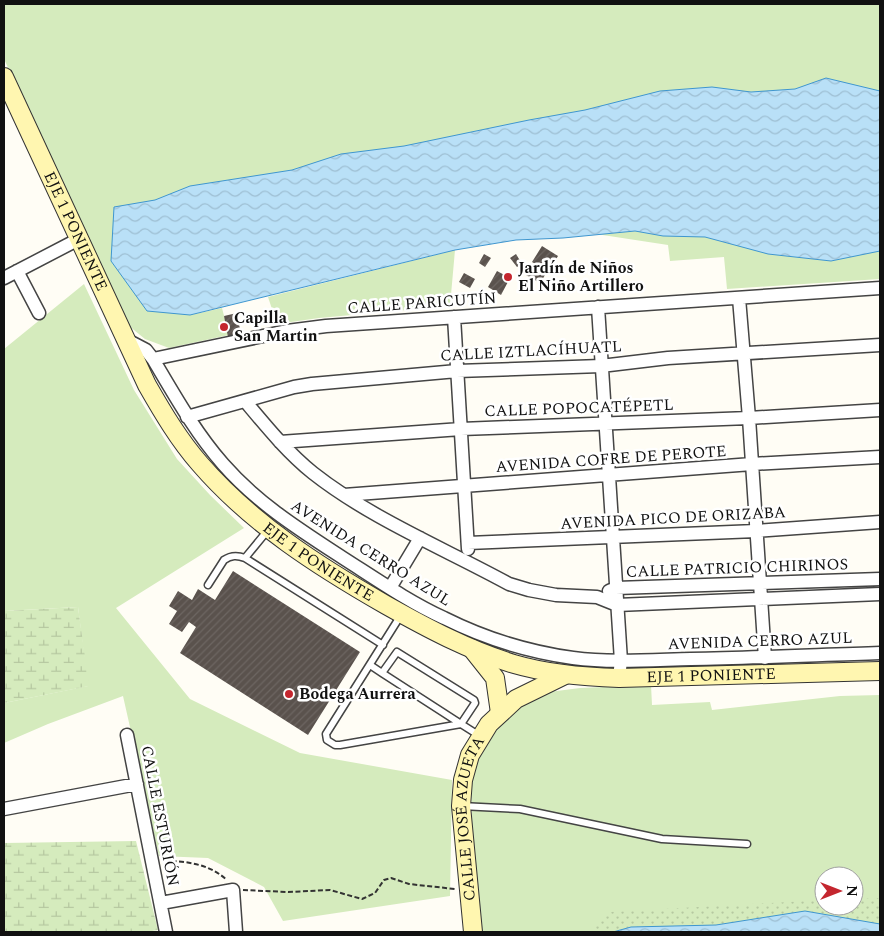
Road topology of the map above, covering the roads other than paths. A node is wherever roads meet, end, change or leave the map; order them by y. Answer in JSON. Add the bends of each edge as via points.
{"nodes":[{"id":1,"x":4,"y":77,"type":"edge"},
{"id":2,"x":79,"y":239,"type":"junction"},
{"id":3,"x":17,"y":271,"type":"junction"},
{"id":4,"x":4,"y":278,"type":"edge"},
{"id":5,"x":880,"y":288,"type":"edge"},
{"id":6,"x":739,"y":298,"type":"junction"},
{"id":7,"x":598,"y":307,"type":"junction"},
{"id":8,"x":39,"y":313,"type":"dead end"},
{"id":9,"x":454,"y":317,"type":"junction"},
{"id":10,"x":125,"y":339,"type":"junction"},
{"id":11,"x":880,"y":345,"type":"edge"},
{"id":12,"x":744,"y":354,"type":"junction"},
{"id":13,"x":153,"y":360,"type":"junction"},
{"id":14,"x":601,"y":366,"type":"junction"},
{"id":15,"x":457,"y":370,"type":"junction"},
{"id":16,"x":244,"y":401,"type":"junction"},
{"id":17,"x":880,"y":410,"type":"edge"},
{"id":18,"x":187,"y":417,"type":"junction"},
{"id":19,"x":749,"y":418,"type":"junction"},
{"id":20,"x":605,"y":422,"type":"junction"},
{"id":21,"x":461,"y":429,"type":"junction"},
{"id":22,"x":280,"y":442,"type":"junction"},
{"id":23,"x":880,"y":457,"type":"edge"},
{"id":24,"x":752,"y":464,"type":"junction"},
{"id":25,"x":608,"y":475,"type":"junction"},
{"id":26,"x":464,"y":486,"type":"junction"},
{"id":27,"x":344,"y":495,"type":"junction"},
{"id":28,"x":880,"y":522,"type":"edge"},
{"id":29,"x":268,"y":530,"type":"junction"},
{"id":30,"x":756,"y":531,"type":"junction"},
{"id":31,"x":612,"y":537,"type":"junction"},
{"id":32,"x":420,"y":538,"type":"junction"},
{"id":33,"x":468,"y":543,"type":"junction"},
{"id":34,"x":245,"y":558,"type":"junction"},
{"id":35,"x":469,"y":562,"type":"junction"},
{"id":36,"x":880,"y":579,"type":"edge"},
{"id":37,"x":836,"y":581,"type":"junction"},
{"id":38,"x":760,"y":584,"type":"junction"},
{"id":39,"x":208,"y":585,"type":"dead end"},
{"id":40,"x":390,"y":588,"type":"junction"},
{"id":41,"x":616,"y":588,"type":"junction"},
{"id":42,"x":880,"y":594,"type":"edge"},
{"id":43,"x":837,"y":596,"type":"junction"},
{"id":44,"x":597,"y":597,"type":"junction"},
{"id":45,"x":761,"y":599,"type":"junction"},
{"id":46,"x":617,"y":605,"type":"junction"},
{"id":47,"x":402,"y":614,"type":"junction"},
{"id":48,"x":383,"y":645,"type":"junction"},
{"id":49,"x":472,"y":649,"type":"junction"},
{"id":50,"x":880,"y":653,"type":"edge"},
{"id":51,"x":765,"y":658,"type":"junction"},
{"id":52,"x":370,"y":665,"type":"junction"},
{"id":53,"x":880,"y":670,"type":"edge"},
{"id":54,"x":382,"y":673,"type":"junction"},
{"id":55,"x":565,"y":675,"type":"junction"},
{"id":56,"x":619,"y":675,"type":"junction"},
{"id":57,"x":500,"y":713,"type":"junction"},
{"id":58,"x":461,"y":724,"type":"junction"},
{"id":59,"x":127,"y":735,"type":"dead end"},
{"id":60,"x":480,"y":736,"type":"junction"},
{"id":61,"x":137,"y":784,"type":"junction"},
{"id":62,"x":461,"y":806,"type":"junction"},
{"id":63,"x":4,"y":809,"type":"edge"},
{"id":64,"x":747,"y":844,"type":"dead end"},
{"id":65,"x":161,"y":903,"type":"junction"},
{"id":66,"x":166,"y":932,"type":"edge"},
{"id":67,"x":236,"y":932,"type":"edge"},
{"id":68,"x":473,"y":932,"type":"edge"}],
"edges":[{"from":1,"to":2,"type":"main road","name":"EJE 1 PONIENTE"},
{"from":2,"to":3,"type":"street"},
{"from":2,"to":10,"type":"main road","name":"EJE 1 PONIENTE"},
{"from":3,"to":4,"type":"street"},
{"from":3,"to":8,"type":"street"},
{"from":5,"to":6,"type":"street","name":"CALLE PARICUTÍN"},
{"from":6,"to":7,"type":"street","name":"CALLE PARICUTÍN"},
{"from":6,"to":12,"type":"street"},
{"from":7,"to":9,"type":"street","name":"CALLE PARICUTÍN"},
{"from":7,"to":14,"type":"street"},
{"from":9,"to":13,"type":"street","name":"CALLE PARICUTÍN","via":[[306,328]]},
{"from":9,"to":15,"type":"street"},
{"from":10,"to":13,"type":"street","via":[[138,344]]},
{"from":10,"to":29,"type":"main road","name":"EJE 1 PONIENTE","via":[[166,419],[199,463]]},
{"from":11,"to":12,"type":"street","name":"CALLE IZTLACÍHUATL"},
{"from":12,"to":14,"type":"street","name":"CALLE IZTLACÍHUATL"},
{"from":12,"to":19,"type":"street"},
{"from":13,"to":18,"type":"street","name":"AVENIDA CERRO AZUL"},
{"from":14,"to":15,"type":"street","name":"CALLE IZTLACÍHUATL"},
{"from":14,"to":20,"type":"street"},
{"from":15,"to":16,"type":"street","name":"CALLE IZTLACÍHUATL","via":[[312,384]]},
{"from":15,"to":21,"type":"street"},
{"from":16,"to":18,"type":"street","name":"CALLE IZTLACÍHUATL"},
{"from":16,"to":22,"type":"street","name":"CALLE PATRICIO CHIRINOS"},
{"from":17,"to":19,"type":"street","name":"CALLE POPOCATÉPETL"},
{"from":18,"to":40,"type":"street","name":"AVENIDA CERRO AZUL","via":[[203,441],[253,494],[278,515]]},
{"from":19,"to":20,"type":"street","name":"CALLE POPOCATÉPETL"},
{"from":19,"to":24,"type":"street"},
{"from":20,"to":21,"type":"street","name":"CALLE POPOCATÉPETL"},
{"from":20,"to":25,"type":"street"},
{"from":21,"to":22,"type":"street","name":"CALLE POPOCATÉPETL"},
{"from":21,"to":26,"type":"street"},
{"from":22,"to":27,"type":"street","name":"CALLE PATRICIO CHIRINOS","via":[[313,473]]},
{"from":23,"to":24,"type":"street","name":"AVENIDA COFRE DE PEROTE"},
{"from":24,"to":25,"type":"street","name":"AVENIDA COFRE DE PEROTE"},
{"from":24,"to":30,"type":"street"},
{"from":25,"to":26,"type":"street","name":"AVENIDA COFRE DE PEROTE"},
{"from":25,"to":31,"type":"street"},
{"from":26,"to":27,"type":"street","name":"AVENIDA COFRE DE PEROTE"},
{"from":26,"to":33,"type":"street"},
{"from":27,"to":32,"type":"street","name":"CALLE PATRICIO CHIRINOS"},
{"from":28,"to":30,"type":"street","name":"AVENIDA PICO DE ORIZABA"},
{"from":29,"to":34,"type":"lane"},
{"from":29,"to":47,"type":"main road","name":"EJE 1 PONIENTE"},
{"from":30,"to":31,"type":"street","name":"AVENIDA PICO DE ORIZABA"},
{"from":30,"to":38,"type":"street"},
{"from":31,"to":33,"type":"street","name":"AVENIDA PICO DE ORIZABA"},
{"from":31,"to":41,"type":"street"},
{"from":32,"to":35,"type":"street","name":"CALLE PATRICIO CHIRINOS"},
{"from":32,"to":40,"type":"street"},
{"from":33,"to":35,"type":"street"},
{"from":34,"to":39,"type":"lane","via":[[227,557]]},
{"from":34,"to":48,"type":"lane"},
{"from":35,"to":44,"type":"street","name":"CALLE PATRICIO CHIRINOS","via":[[509,584],[529,590]]},
{"from":36,"to":37,"type":"street","name":"CALLE PATRICIO CHIRINOS"},
{"from":37,"to":38,"type":"street","name":"CALLE PATRICIO CHIRINOS"},
{"from":37,"to":43,"type":"street"},
{"from":38,"to":41,"type":"street","name":"CALLE PATRICIO CHIRINOS"},
{"from":38,"to":45,"type":"street"},
{"from":40,"to":56,"type":"street","name":"AVENIDA CERRO AZUL","via":[[443,618],[489,637],[573,658]]},
{"from":41,"to":44,"type":"street","name":"CALLE PATRICIO CHIRINOS"},
{"from":41,"to":46,"type":"street"},
{"from":42,"to":43,"type":"street","name":"CALLE PATRICIO CHIRINOS"},
{"from":43,"to":45,"type":"street","name":"CALLE PATRICIO CHIRINOS"},
{"from":44,"to":46,"type":"street","name":"CALLE PATRICIO CHIRINOS"},
{"from":45,"to":46,"type":"street","name":"CALLE PATRICIO CHIRINOS"},
{"from":45,"to":51,"type":"street"},
{"from":46,"to":56,"type":"street"},
{"from":47,"to":48,"type":"lane"},
{"from":47,"to":49,"type":"main road","name":"EJE 1 PONIENTE"},
{"from":48,"to":52,"type":"lane"},
{"from":49,"to":55,"type":"main road","name":"EJE 1 PONIENTE","via":[[514,664]]},
{"from":49,"to":57,"type":"main road","via":[[495,678]]},
{"from":50,"to":51,"type":"street","name":"AVENIDA CERRO AZUL"},
{"from":51,"to":56,"type":"street","name":"AVENIDA CERRO AZUL"},
{"from":52,"to":54,"type":"lane"},
{"from":52,"to":58,"type":"lane","via":[[326,734],[326,740],[340,745]]},
{"from":53,"to":56,"type":"main road","name":"EJE 1 PONIENTE"},
{"from":54,"to":58,"type":"lane"},
{"from":54,"to":58,"type":"lane","via":[[397,652],[474,700]]},
{"from":55,"to":56,"type":"main road","name":"EJE 1 PONIENTE"},
{"from":55,"to":57,"type":"main road","name":"CALLE JOSÉ AZUETA","via":[[516,699]]},
{"from":57,"to":60,"type":"main road","name":"CALLE JOSÉ AZUETA"},
{"from":58,"to":60,"type":"lane"},
{"from":59,"to":61,"type":"street","name":"CALLE ESTURIÓN"},
{"from":60,"to":62,"type":"main road","name":"CALLE JOSÉ AZUETA","via":[[463,780]]},
{"from":61,"to":63,"type":"street"},
{"from":61,"to":65,"type":"street","name":"CALLE ESTURIÓN"},
{"from":62,"to":64,"type":"lane","via":[[520,809],[662,839]]},
{"from":62,"to":68,"type":"main road","name":"CALLE JOSÉ AZUETA"},
{"from":65,"to":66,"type":"street","name":"CALLE ESTURIÓN"},
{"from":65,"to":67,"type":"street","via":[[233,890]]}]}
